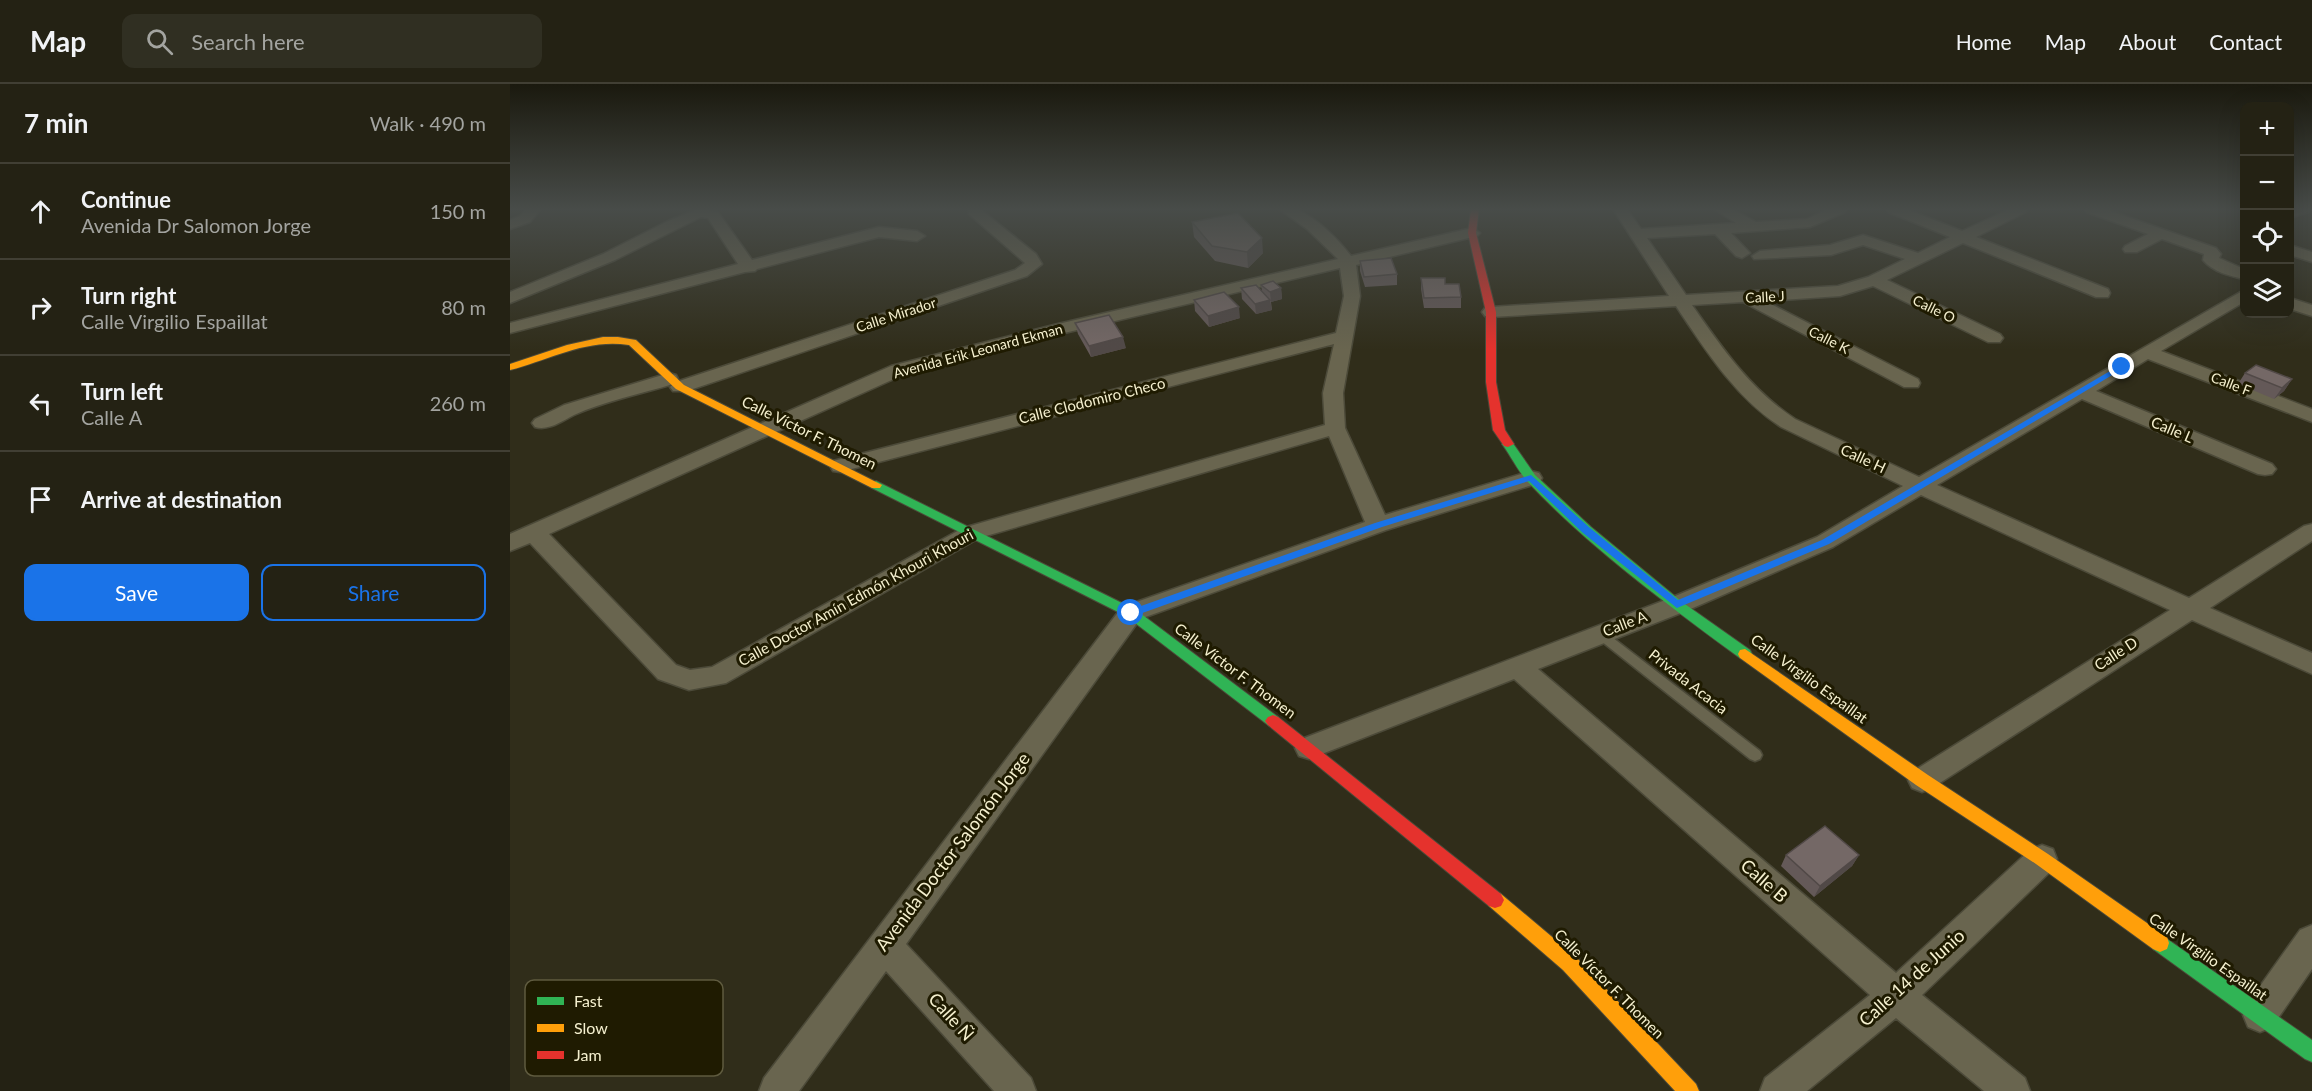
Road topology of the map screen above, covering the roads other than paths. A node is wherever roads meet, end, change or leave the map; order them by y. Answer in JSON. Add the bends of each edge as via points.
{"nodes":[{"id":1,"x":611,"y":256,"type":"edge"},
{"id":2,"x":741,"y":256,"type":"edge"},
{"id":3,"x":792,"y":256,"type":"edge"},
{"id":4,"x":1029,"y":256,"type":"edge"},
{"id":5,"x":1344,"y":256,"type":"edge"},
{"id":6,"x":1369,"y":256,"type":"edge"},
{"id":7,"x":1478,"y":256,"type":"edge"},
{"id":8,"x":1651,"y":256,"type":"edge"},
{"id":9,"x":1912,"y":256,"type":"edge"},
{"id":10,"x":1927,"y":256,"type":"edge"},
{"id":11,"x":2010,"y":256,"type":"edge"},
{"id":12,"x":2212,"y":256,"type":"edge"},
{"id":13,"x":1921,"y":259,"type":"junction"},
{"id":14,"x":1347,"y":261,"type":"junction"},
{"id":15,"x":749,"y":268,"type":"junction"},
{"id":16,"x":2240,"y":273,"type":"edge"},
{"id":17,"x":1874,"y":280,"type":"junction"},
{"id":18,"x":2102,"y":293,"type":"dead end"},
{"id":19,"x":2240,"y":297,"type":"edge"},
{"id":20,"x":510,"y":298,"type":"edge"},
{"id":21,"x":1746,"y":298,"type":"junction"},
{"id":22,"x":1680,"y":302,"type":"junction"},
{"id":23,"x":2294,"y":305,"type":"edge"},
{"id":24,"x":2312,"y":311,"type":"edge"},
{"id":25,"x":1491,"y":312,"type":"junction"},
{"id":26,"x":510,"y":328,"type":"edge"},
{"id":27,"x":1344,"y":336,"type":"junction"},
{"id":28,"x":1994,"y":338,"type":"dead end"},
{"id":29,"x":2149,"y":353,"type":"junction"},
{"id":30,"x":510,"y":367,"type":"edge"},
{"id":31,"x":674,"y":383,"type":"junction"},
{"id":32,"x":1911,"y":383,"type":"dead end"},
{"id":33,"x":2080,"y":391,"type":"junction"},
{"id":34,"x":2312,"y":416,"type":"edge"},
{"id":35,"x":542,"y":423,"type":"dead end"},
{"id":36,"x":1335,"y":428,"type":"junction"},
{"id":37,"x":762,"y":429,"type":"junction"},
{"id":38,"x":840,"y":466,"type":"junction"},
{"id":39,"x":2265,"y":469,"type":"dead end"},
{"id":40,"x":1531,"y":478,"type":"junction"},
{"id":41,"x":1918,"y":486,"type":"junction"},
{"id":42,"x":1378,"y":525,"type":"junction"},
{"id":43,"x":2312,"y":531,"type":"edge"},
{"id":44,"x":534,"y":533,"type":"junction"},
{"id":45,"x":971,"y":533,"type":"junction"},
{"id":46,"x":510,"y":543,"type":"edge"},
{"id":47,"x":1677,"y":604,"type":"junction"},
{"id":48,"x":2189,"y":607,"type":"junction"},
{"id":49,"x":1131,"y":613,"type":"junction"},
{"id":50,"x":1600,"y":634,"type":"junction"},
{"id":51,"x":2312,"y":664,"type":"edge"},
{"id":52,"x":1518,"y":667,"type":"junction"},
{"id":53,"x":1309,"y":748,"type":"junction"},
{"id":54,"x":1755,"y":755,"type":"dead end"},
{"id":55,"x":1922,"y":780,"type":"junction"},
{"id":56,"x":2042,"y":859,"type":"junction"},
{"id":57,"x":2312,"y":941,"type":"edge"},
{"id":58,"x":884,"y":944,"type":"junction"},
{"id":59,"x":1896,"y":996,"type":"junction"},
{"id":60,"x":2260,"y":1015,"type":"junction"},
{"id":61,"x":2312,"y":1052,"type":"edge"},
{"id":62,"x":777,"y":1091,"type":"edge"},
{"id":63,"x":1018,"y":1091,"type":"edge"},
{"id":64,"x":1689,"y":1091,"type":"edge"},
{"id":65,"x":1778,"y":1091,"type":"edge"},
{"id":66,"x":2012,"y":1091,"type":"edge"}],
"edges":[{"from":1,"to":20,"type":"street"},
{"from":2,"to":15,"type":"street"},
{"from":3,"to":15,"type":"street"},
{"from":4,"to":31,"type":"street","name":"Calle Mirador","via":[[1034,264],[1021,273]]},
{"from":5,"to":14,"type":"street"},
{"from":6,"to":14,"type":"street","name":"Avenida Erik Leonard Ekman"},
{"from":7,"to":25,"type":"street","name":"Calle Virgilio Espaillat"},
{"from":8,"to":22,"type":"street","name":"Calle H"},
{"from":9,"to":13,"type":"street"},
{"from":10,"to":13,"type":"street","name":"Calle J"},
{"from":11,"to":18,"type":"street"},
{"from":12,"to":16,"type":"street","via":[[2216,264]]},
{"from":13,"to":17,"type":"street","name":"Calle J"},
{"from":14,"to":27,"type":"street","via":[[1352,296]]},
{"from":14,"to":37,"type":"street","name":"Avenida Erik Leonard Ekman","via":[[950,355],[873,380]]},
{"from":15,"to":26,"type":"street"},
{"from":17,"to":21,"type":"street","name":"Calle J","via":[[1840,291]]},
{"from":17,"to":28,"type":"street","name":"Calle O"},
{"from":19,"to":29,"type":"street","name":"Calle A"},
{"from":21,"to":22,"type":"street","name":"Calle J"},
{"from":21,"to":32,"type":"street","name":"Calle K"},
{"from":22,"to":25,"type":"street","name":"Calle J"},
{"from":22,"to":41,"type":"street","name":"Calle H","via":[[1730,371],[1768,411]]},
{"from":23,"to":24,"type":"street"},
{"from":25,"to":40,"type":"street","name":"Calle Virgilio Espaillat","via":[[1491,382],[1499,430]]},
{"from":27,"to":36,"type":"street","via":[[1334,393]]},
{"from":27,"to":38,"type":"street","name":"Calle Clodomiro Checo"},
{"from":29,"to":33,"type":"street","name":"Calle A"},
{"from":29,"to":34,"type":"street","name":"Calle F"},
{"from":30,"to":31,"type":"street","name":"Calle Víctor F. Thomen","via":[[618,338],[630,340]]},
{"from":31,"to":35,"type":"street","via":[[571,409]]},
{"from":31,"to":37,"type":"street","name":"Calle Víctor F. Thomen"},
{"from":33,"to":39,"type":"street","name":"Calle L"},
{"from":33,"to":41,"type":"street","name":"Calle A"},
{"from":36,"to":42,"type":"street"},
{"from":36,"to":45,"type":"street","name":"Calle Doctor Amín Edmón Khouri Khouri"},
{"from":37,"to":38,"type":"street","name":"Calle Víctor F. Thomen"},
{"from":37,"to":44,"type":"street","name":"Avenida Erik Leonard Ekman"},
{"from":38,"to":45,"type":"street","name":"Calle Víctor F. Thomen"},
{"from":40,"to":42,"type":"street"},
{"from":40,"to":47,"type":"street","name":"Calle Virgilio Espaillat"},
{"from":41,"to":47,"type":"street","name":"Calle A","via":[[1825,542]]},
{"from":41,"to":48,"type":"street","name":"Calle H"},
{"from":42,"to":49,"type":"street"},
{"from":43,"to":48,"type":"street","name":"Calle D"},
{"from":44,"to":45,"type":"street","name":"Calle Doctor Amín Edmón Khouri Khouri","via":[[667,672],[689,680],[717,676]]},
{"from":44,"to":46,"type":"street","name":"Avenida Erik Leonard Ekman"},
{"from":45,"to":49,"type":"street","name":"Calle Víctor F. Thomen"},
{"from":47,"to":50,"type":"street","name":"Calle A"},
{"from":47,"to":55,"type":"street","name":"Calle Virgilio Espaillat"},
{"from":48,"to":51,"type":"street","name":"Calle H"},
{"from":48,"to":55,"type":"street","name":"Calle D"},
{"from":49,"to":53,"type":"street","name":"Calle Víctor F. Thomen"},
{"from":49,"to":58,"type":"street","name":"Avenida Doctor Salomón Jorge"},
{"from":50,"to":52,"type":"street","name":"Calle A"},
{"from":50,"to":54,"type":"lane","name":"Privada Acacia"},
{"from":52,"to":53,"type":"street","name":"Calle A"},
{"from":52,"to":59,"type":"street","name":"Calle B"},
{"from":53,"to":64,"type":"street","name":"Calle Víctor F. Thomen","via":[[1570,964]]},
{"from":55,"to":56,"type":"street","name":"Calle Virgilio Espaillat"},
{"from":56,"to":59,"type":"street","name":"Calle 14 de Junio"},
{"from":56,"to":60,"type":"street","name":"Calle Virgilio Espaillat"},
{"from":57,"to":60,"type":"street"},
{"from":58,"to":62,"type":"street","name":"Avenida Doctor Salomón Jorge"},
{"from":58,"to":63,"type":"street","name":"Calle Ñ"},
{"from":59,"to":65,"type":"street","name":"Calle 14 de Junio"},
{"from":59,"to":66,"type":"street","name":"Calle B"},
{"from":60,"to":61,"type":"street","name":"Calle Virgilio Espaillat"}]}
